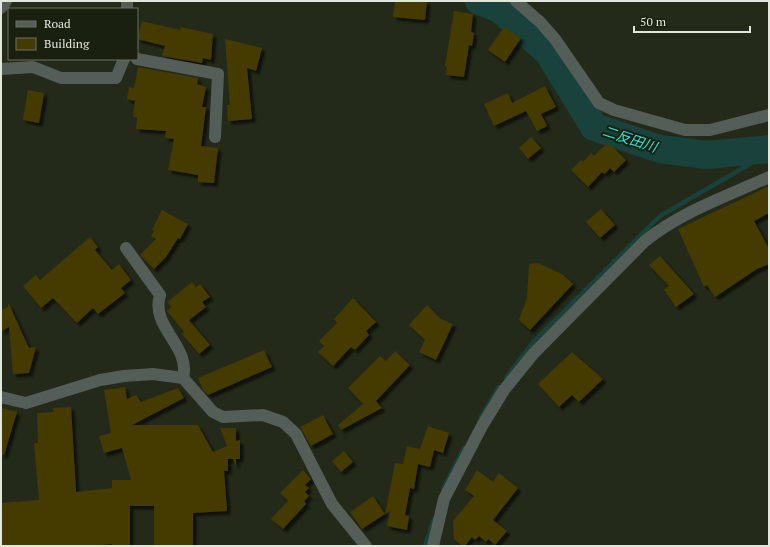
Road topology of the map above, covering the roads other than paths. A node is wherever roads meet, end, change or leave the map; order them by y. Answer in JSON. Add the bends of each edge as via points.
{"nodes":[{"id":1,"x":6,"y":1,"type":"edge"},
{"id":2,"x":516,"y":1,"type":"edge"},
{"id":3,"x":1,"y":8,"type":"edge"},
{"id":4,"x":138,"y":59,"type":"edge"},
{"id":5,"x":124,"y":60,"type":"edge"},
{"id":6,"x":1,"y":69,"type":"edge"},
{"id":7,"x":769,"y":116,"type":"edge"},
{"id":8,"x":215,"y":137,"type":"dead end"},
{"id":9,"x":769,"y":177,"type":"edge"},
{"id":10,"x":126,"y":248,"type":"dead end"},
{"id":11,"x":183,"y":378,"type":"junction"},
{"id":12,"x":1,"y":397,"type":"edge"},
{"id":13,"x":366,"y":546,"type":"edge"},
{"id":14,"x":433,"y":546,"type":"edge"}],
"edges":[{"from":1,"to":3,"type":"street"},
{"from":2,"to":7,"type":"street","via":[[555,39],[599,103],[614,110],[685,130],[710,130]]},
{"from":4,"to":8,"type":"street","via":[[218,74]]},
{"from":5,"to":6,"type":"street","via":[[116,78],[61,78],[33,67]]},
{"from":9,"to":14,"type":"street","via":[[661,229],[534,353],[504,390],[482,426],[444,499]]},
{"from":10,"to":11,"type":"street","via":[[160,295],[157,306],[162,322],[184,361]]},
{"from":11,"to":12,"type":"street","via":[[153,374],[124,376],[100,380],[26,403]]},
{"from":11,"to":13,"type":"street","via":[[213,412],[223,417],[264,415],[284,422],[296,434],[332,504]]}]}
